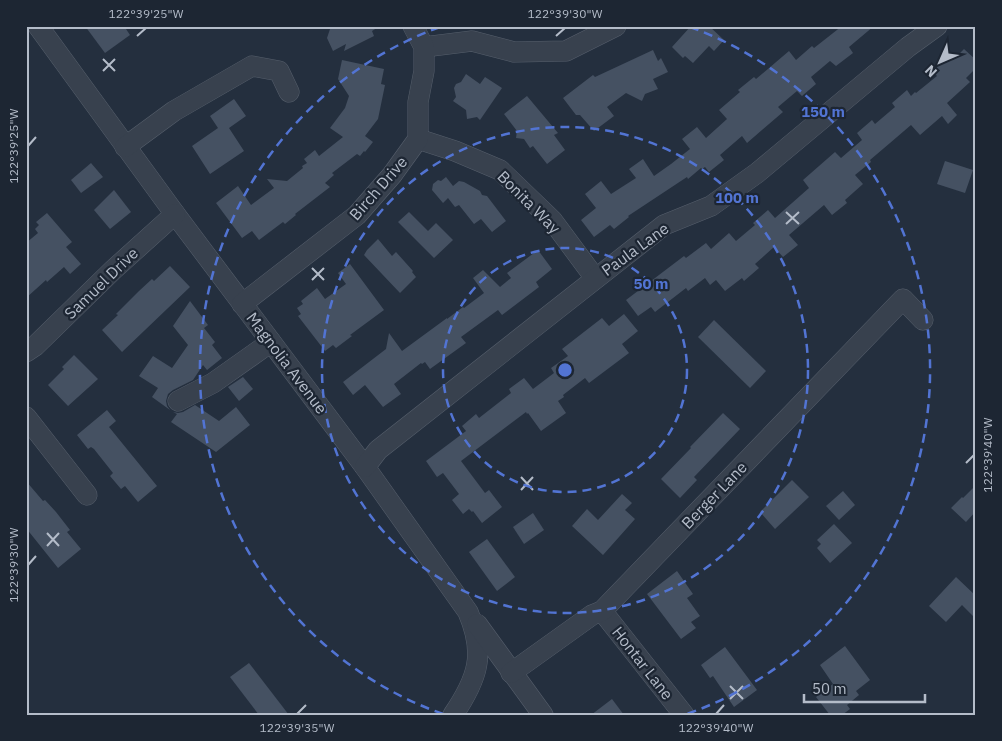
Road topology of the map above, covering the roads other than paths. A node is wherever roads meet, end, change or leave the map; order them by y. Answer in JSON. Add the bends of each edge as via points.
{"nodes":[{"id":1,"x":38,"y":26,"type":"edge"},
{"id":2,"x":413,"y":26,"type":"edge"},
{"id":3,"x":616,"y":26,"type":"edge"},
{"id":4,"x":937,"y":26,"type":"edge"},
{"id":5,"x":424,"y":47,"type":"junction"},
{"id":6,"x":289,"y":92,"type":"dead end"},
{"id":7,"x":418,"y":139,"type":"junction"},
{"id":8,"x":125,"y":147,"type":"junction"},
{"id":9,"x":175,"y":214,"type":"junction"},
{"id":10,"x":595,"y":278,"type":"junction"},
{"id":11,"x":242,"y":304,"type":"junction"},
{"id":12,"x":923,"y":320,"type":"dead end"},
{"id":13,"x":272,"y":342,"type":"junction"},
{"id":14,"x":26,"y":352,"type":"edge"},
{"id":15,"x":178,"y":400,"type":"dead end"},
{"id":16,"x":26,"y":417,"type":"edge"},
{"id":17,"x":365,"y":467,"type":"junction"},
{"id":18,"x":87,"y":494,"type":"dead end"},
{"id":19,"x":602,"y":611,"type":"junction"},
{"id":20,"x":468,"y":612,"type":"junction"},
{"id":21,"x":511,"y":673,"type":"junction"},
{"id":22,"x":453,"y":715,"type":"edge"},
{"id":23,"x":543,"y":715,"type":"edge"},
{"id":24,"x":684,"y":715,"type":"edge"}],
"edges":[{"from":1,"to":8,"type":"street","name":"Magnolia Avenue"},
{"from":2,"to":5,"type":"street","name":"Birch Drive"},
{"from":3,"to":5,"type":"street","via":[[566,51],[514,52],[472,41]]},
{"from":4,"to":10,"type":"street","name":"Paula Lane","via":[[757,173],[711,206],[664,225]]},
{"from":5,"to":7,"type":"street","name":"Birch Drive"},
{"from":6,"to":8,"type":"street","via":[[279,71],[252,66],[174,111]]},
{"from":7,"to":10,"type":"street","name":"Bonita Way","via":[[500,170],[552,220]]},
{"from":7,"to":11,"type":"street","name":"Birch Drive","via":[[357,215]]},
{"from":8,"to":9,"type":"street","name":"Magnolia Avenue"},
{"from":9,"to":11,"type":"street","name":"Magnolia Avenue"},
{"from":9,"to":14,"type":"street","name":"Samuel Drive"},
{"from":10,"to":17,"type":"street","name":"Paula Lane","via":[[378,450]]},
{"from":11,"to":13,"type":"street","name":"Magnolia Avenue"},
{"from":12,"to":19,"type":"street","name":"Berger Lane","via":[[903,299]]},
{"from":13,"to":15,"type":"street","via":[[213,383]]},
{"from":13,"to":17,"type":"street","name":"Magnolia Avenue"},
{"from":16,"to":18,"type":"street"},
{"from":17,"to":20,"type":"street","name":"Magnolia Avenue"},
{"from":19,"to":21,"type":"street","name":"Berger Lane"},
{"from":19,"to":24,"type":"street","name":"Hontar Lane"},
{"from":20,"to":21,"type":"street"},
{"from":20,"to":22,"type":"street","name":"Magnolia Avenue","via":[[478,642],[477,663],[472,684]]},
{"from":21,"to":23,"type":"street"}]}
